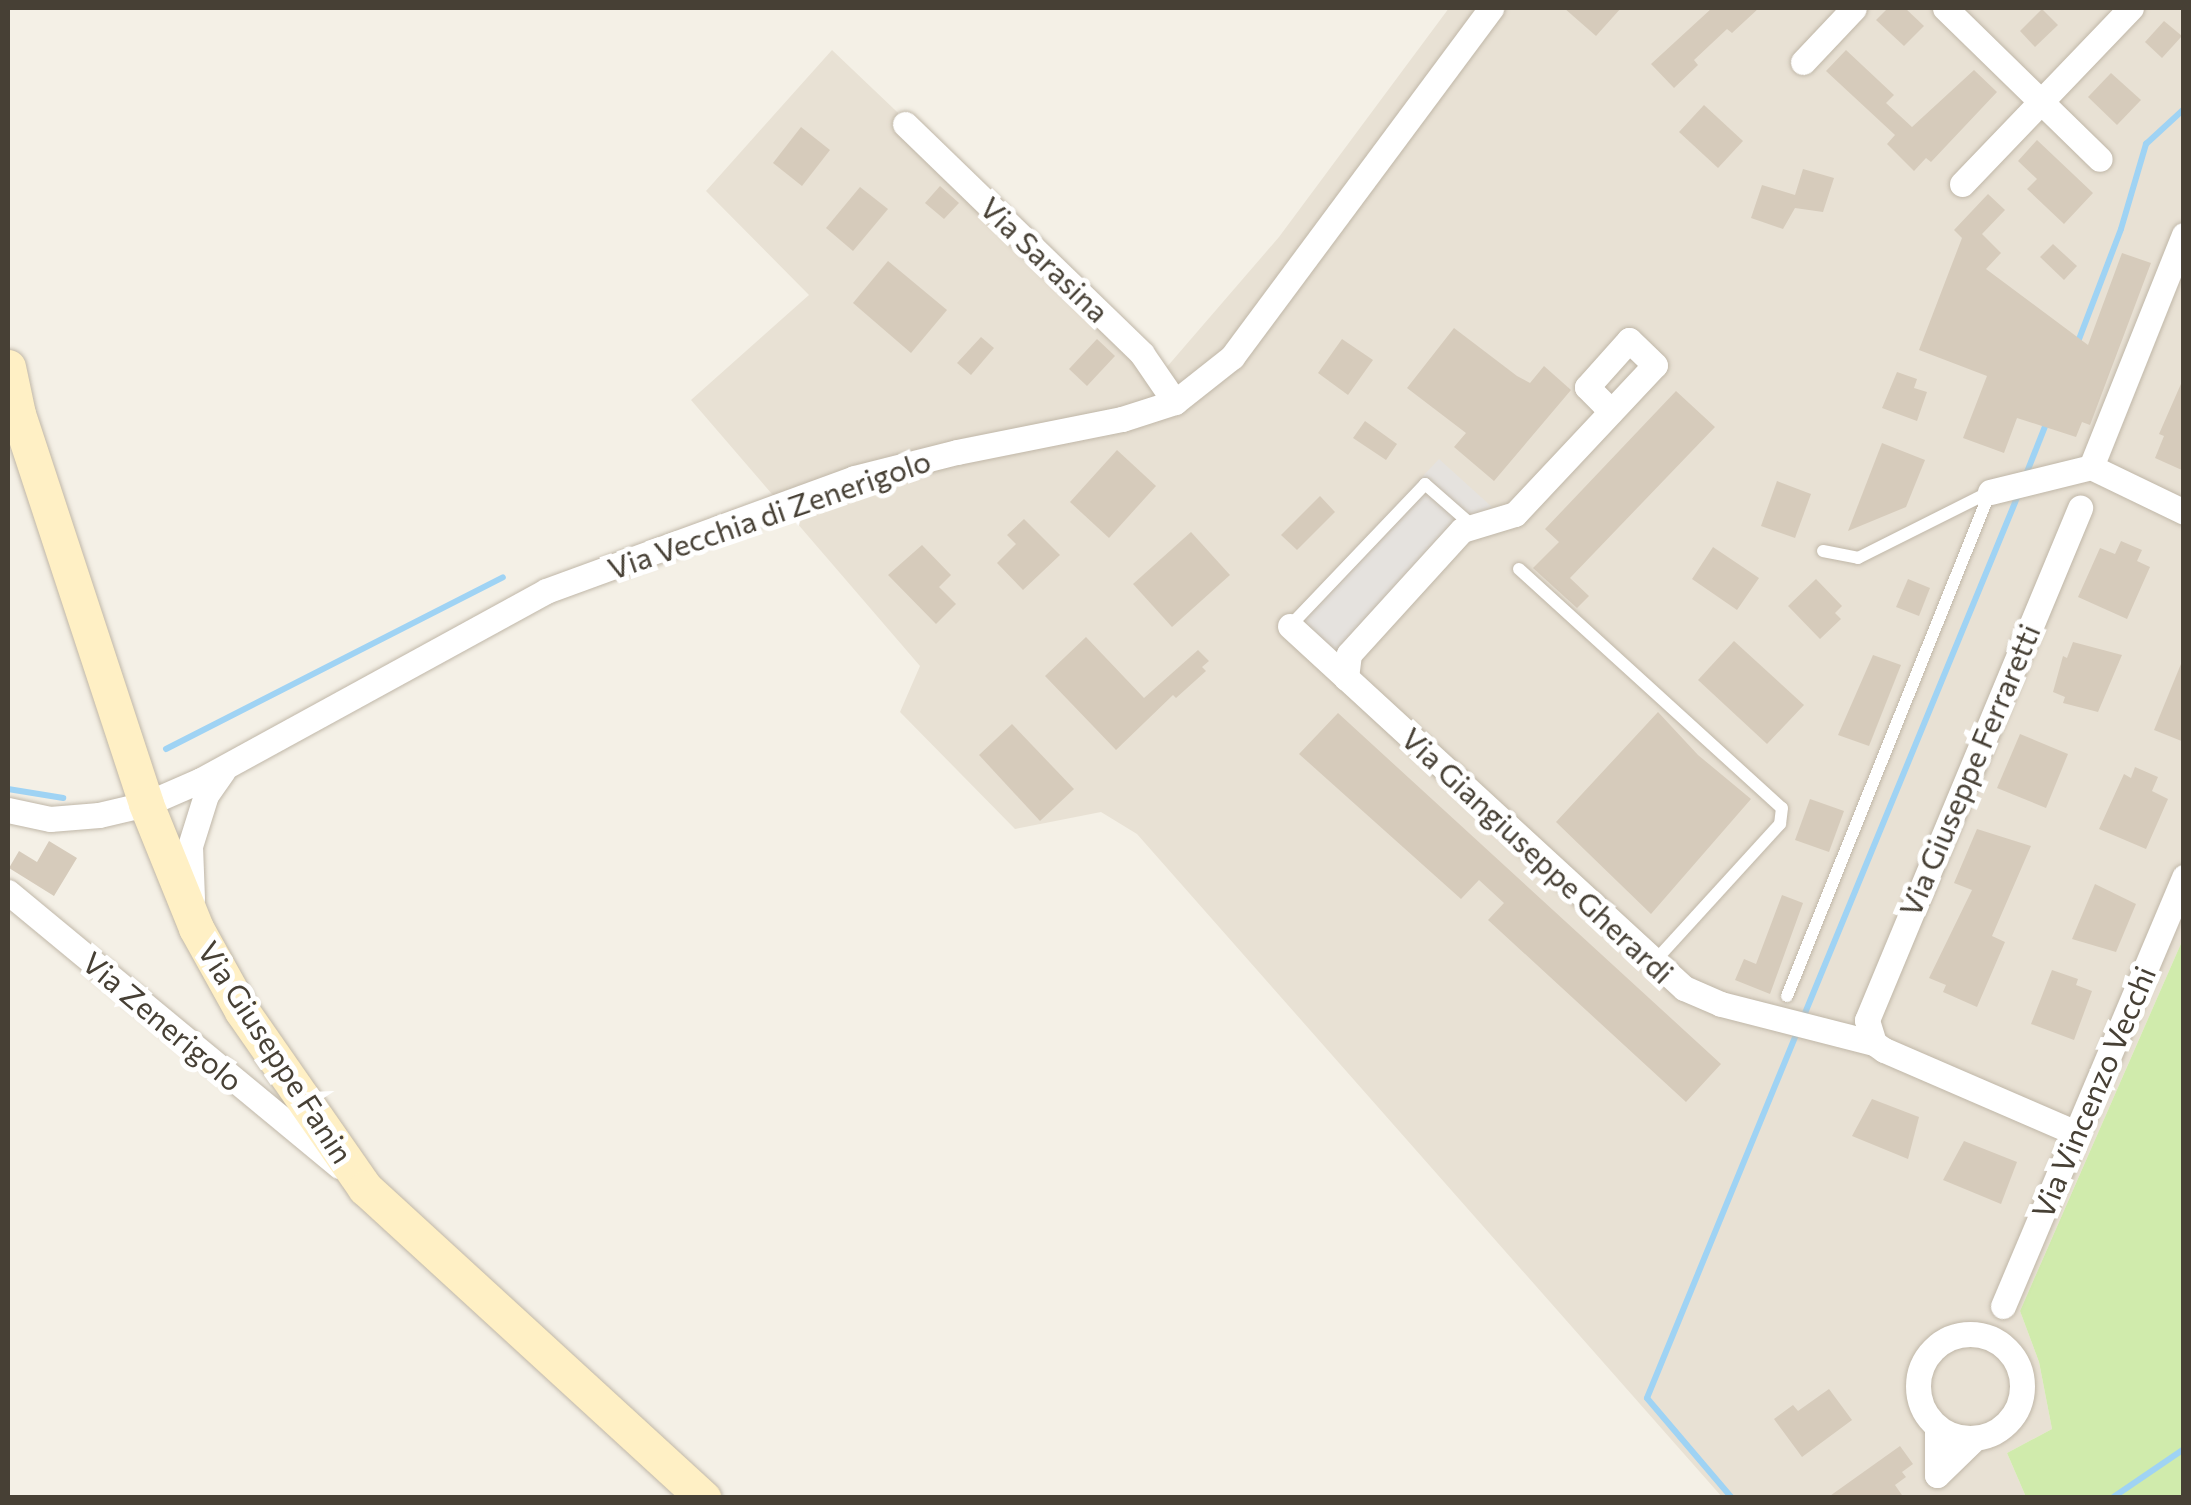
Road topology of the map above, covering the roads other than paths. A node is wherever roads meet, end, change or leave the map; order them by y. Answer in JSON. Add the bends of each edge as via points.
{"nodes":[{"id":1,"x":1491,"y":8,"type":"edge"},
{"id":2,"x":1854,"y":8,"type":"edge"},
{"id":3,"x":1946,"y":8,"type":"edge"},
{"id":4,"x":2131,"y":8,"type":"edge"},
{"id":5,"x":1804,"y":62,"type":"dead end"},
{"id":6,"x":2043,"y":102,"type":"junction"},
{"id":7,"x":905,"y":124,"type":"dead end"},
{"id":8,"x":2100,"y":159,"type":"dead end"},
{"id":9,"x":1962,"y":184,"type":"dead end"},
{"id":10,"x":2184,"y":235,"type":"edge"},
{"id":11,"x":8,"y":367,"type":"edge"},
{"id":12,"x":1175,"y":402,"type":"junction"},
{"id":13,"x":1612,"y":411,"type":"dead end"},
{"id":14,"x":2091,"y":467,"type":"junction"},
{"id":15,"x":2000,"y":490,"type":"junction"},
{"id":16,"x":2080,"y":508,"type":"dead end"},
{"id":17,"x":2184,"y":512,"type":"edge"},
{"id":18,"x":1473,"y":526,"type":"junction"},
{"id":19,"x":1823,"y":551,"type":"dead end"},
{"id":20,"x":1519,"y":568,"type":"dead end"},
{"id":21,"x":1290,"y":626,"type":"joint"},
{"id":22,"x":1346,"y":678,"type":"junction"},
{"id":23,"x":227,"y":766,"type":"junction"},
{"id":24,"x":146,"y":804,"type":"junction"},
{"id":25,"x":8,"y":810,"type":"edge"},
{"id":26,"x":2184,"y":877,"type":"edge"},
{"id":27,"x":8,"y":892,"type":"edge"},
{"id":28,"x":196,"y":928,"type":"junction"},
{"id":29,"x":1654,"y":962,"type":"junction"},
{"id":30,"x":1782,"y":1006,"type":"junction"},
{"id":31,"x":1872,"y":1038,"type":"junction"},
{"id":32,"x":2076,"y":1132,"type":"junction"},
{"id":33,"x":366,"y":1188,"type":"junction"},
{"id":34,"x":2003,"y":1306,"type":"junction"},
{"id":35,"x":1967,"y":1334,"type":"junction"},
{"id":36,"x":2006,"y":1348,"type":"junction"},
{"id":37,"x":1937,"y":1427,"type":"junction"},
{"id":38,"x":1974,"y":1438,"type":"junction"},
{"id":39,"x":1932,"y":1486,"type":"edge"},
{"id":40,"x":703,"y":1498,"type":"edge"}],
"edges":[{"from":1,"to":12,"type":"street","name":"Via Vecchia di Zenerigolo","via":[[1232,357]]},
{"from":2,"to":5,"type":"street"},
{"from":3,"to":6,"type":"street"},
{"from":4,"to":6,"type":"street"},
{"from":6,"to":8,"type":"street"},
{"from":6,"to":9,"type":"street"},
{"from":7,"to":12,"type":"street","name":"Via Sarasina","via":[[1142,354]]},
{"from":10,"to":14,"type":"street"},
{"from":11,"to":24,"type":"main road","name":"Via Giuseppe Fanin"},
{"from":12,"to":23,"type":"street","name":"Via Vecchia di Zenerigolo","via":[[854,478],[546,592]]},
{"from":13,"to":18,"type":"street","via":[[1515,514]]},
{"from":14,"to":15,"type":"street"},
{"from":14,"to":17,"type":"street"},
{"from":15,"to":19,"type":"lane","via":[[1858,558]]},
{"from":15,"to":30,"type":"lane"},
{"from":16,"to":31,"type":"street","name":"Via Giuseppe Ferraretti","via":[[1874,995],[1867,1020]]},
{"from":18,"to":21,"type":"lane","via":[[1426,484]]},
{"from":18,"to":22,"type":"street","via":[[1462,530],[1349,654]]},
{"from":20,"to":29,"type":"lane","via":[[1782,808],[1780,824]]},
{"from":21,"to":22,"type":"street","name":"Via Giangiuseppe Gherardi"},
{"from":22,"to":29,"type":"street","name":"Via Giangiuseppe Gherardi"},
{"from":23,"to":24,"type":"street","name":"Via Vecchia di Zenerigolo"},
{"from":23,"to":28,"type":"street","via":[[206,796],[190,846]]},
{"from":24,"to":25,"type":"street","name":"Via Vecchia di Zenerigolo","via":[[50,819]]},
{"from":24,"to":28,"type":"main road","name":"Via Giuseppe Fanin"},
{"from":26,"to":32,"type":"street","name":"Via Vincenzo Vecchi"},
{"from":27,"to":33,"type":"street","name":"Via Zenerigolo"},
{"from":28,"to":33,"type":"main road","name":"Via Giuseppe Fanin","via":[[242,1011]]},
{"from":29,"to":30,"type":"street","name":"Via Giangiuseppe Gherardi","via":[[1698,998]]},
{"from":30,"to":31,"type":"street","name":"Via Giangiuseppe Gherardi","via":[[1832,1030]]},
{"from":31,"to":32,"type":"street","name":"Via Giangiuseppe Gherardi"},
{"from":32,"to":34,"type":"street","name":"Via Vincenzo Vecchi"},
{"from":33,"to":40,"type":"main road","name":"Via Giuseppe Fanin"},
{"from":34,"to":35,"type":"street","name":"Via Vincenzo Vecchi"},
{"from":34,"to":36,"type":"street","name":"Via Vincenzo Vecchi"},
{"from":35,"to":36,"type":"street"},
{"from":35,"to":37,"type":"street","via":[[1936,1346],[1924,1362],[1920,1402]]},
{"from":36,"to":38,"type":"street","via":[[2023,1384],[2020,1404],[2009,1422]]},
{"from":37,"to":38,"type":"street"},
{"from":37,"to":39,"type":"street"},
{"from":38,"to":39,"type":"street"}]}
